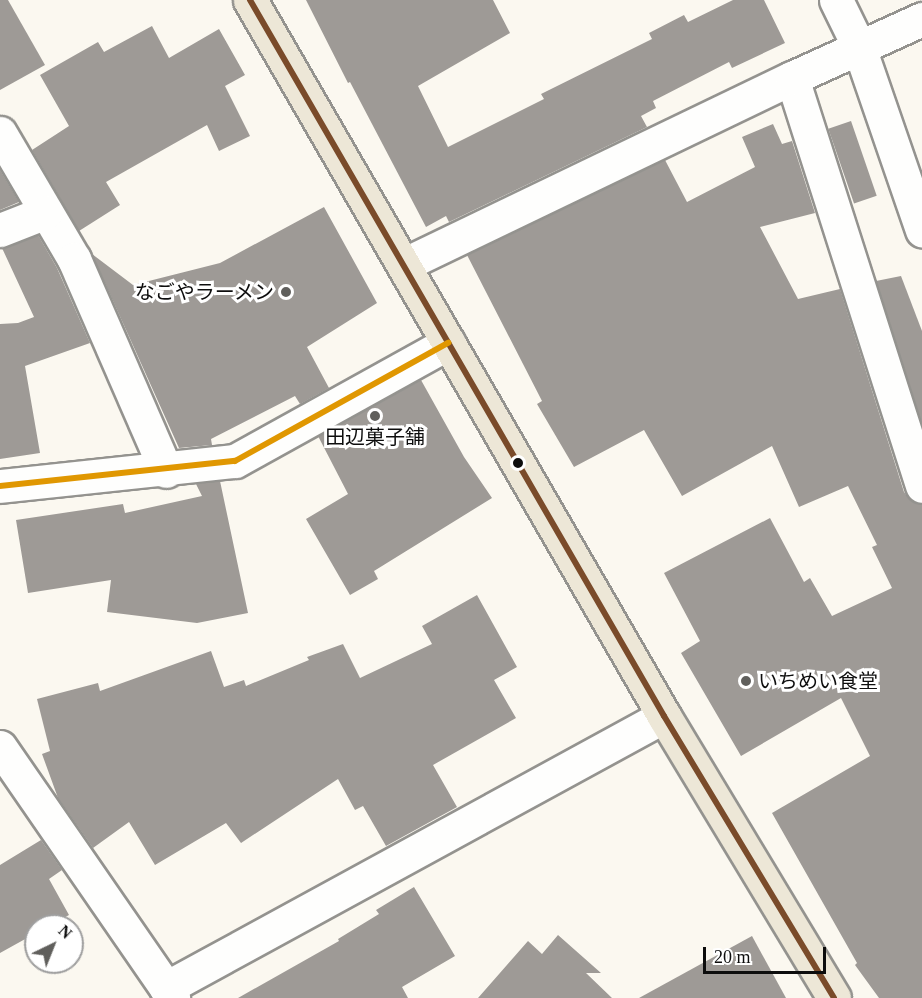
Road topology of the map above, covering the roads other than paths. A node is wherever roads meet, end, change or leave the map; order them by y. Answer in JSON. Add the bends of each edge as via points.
{"nodes":[{"id":1,"x":250,"y":0,"type":"edge"},
{"id":2,"x":836,"y":0,"type":"edge"},
{"id":3,"x":922,"y":19,"type":"edge"},
{"id":4,"x":859,"y":47,"type":"junction"},
{"id":5,"x":792,"y":78,"type":"junction"},
{"id":6,"x":0,"y":133,"type":"edge"},
{"id":7,"x":46,"y":212,"type":"junction"},
{"id":8,"x":0,"y":230,"type":"edge"},
{"id":9,"x":922,"y":230,"type":"edge"},
{"id":10,"x":405,"y":264,"type":"junction"},
{"id":11,"x":448,"y":343,"type":"junction"},
{"id":12,"x":166,"y":471,"type":"junction"},
{"id":13,"x":0,"y":486,"type":"edge"},
{"id":14,"x":922,"y":486,"type":"edge"},
{"id":15,"x":664,"y":716,"type":"junction"},
{"id":16,"x":0,"y":747,"type":"edge"},
{"id":17,"x":169,"y":993,"type":"edge"},
{"id":18,"x":834,"y":998,"type":"edge"}],
"edges":[{"from":1,"to":10,"type":"main road"},
{"from":2,"to":4,"type":"street"},
{"from":3,"to":4,"type":"street"},
{"from":4,"to":5,"type":"street"},
{"from":4,"to":9,"type":"street"},
{"from":5,"to":10,"type":"street"},
{"from":5,"to":14,"type":"street"},
{"from":6,"to":7,"type":"street"},
{"from":7,"to":8,"type":"street"},
{"from":7,"to":12,"type":"street","via":[[74,259]]},
{"from":10,"to":11,"type":"main road"},
{"from":11,"to":12,"type":"street","via":[[235,461]]},
{"from":11,"to":15,"type":"main road"},
{"from":12,"to":13,"type":"street"},
{"from":15,"to":17,"type":"street"},
{"from":15,"to":18,"type":"main road"},
{"from":16,"to":17,"type":"street"}]}
